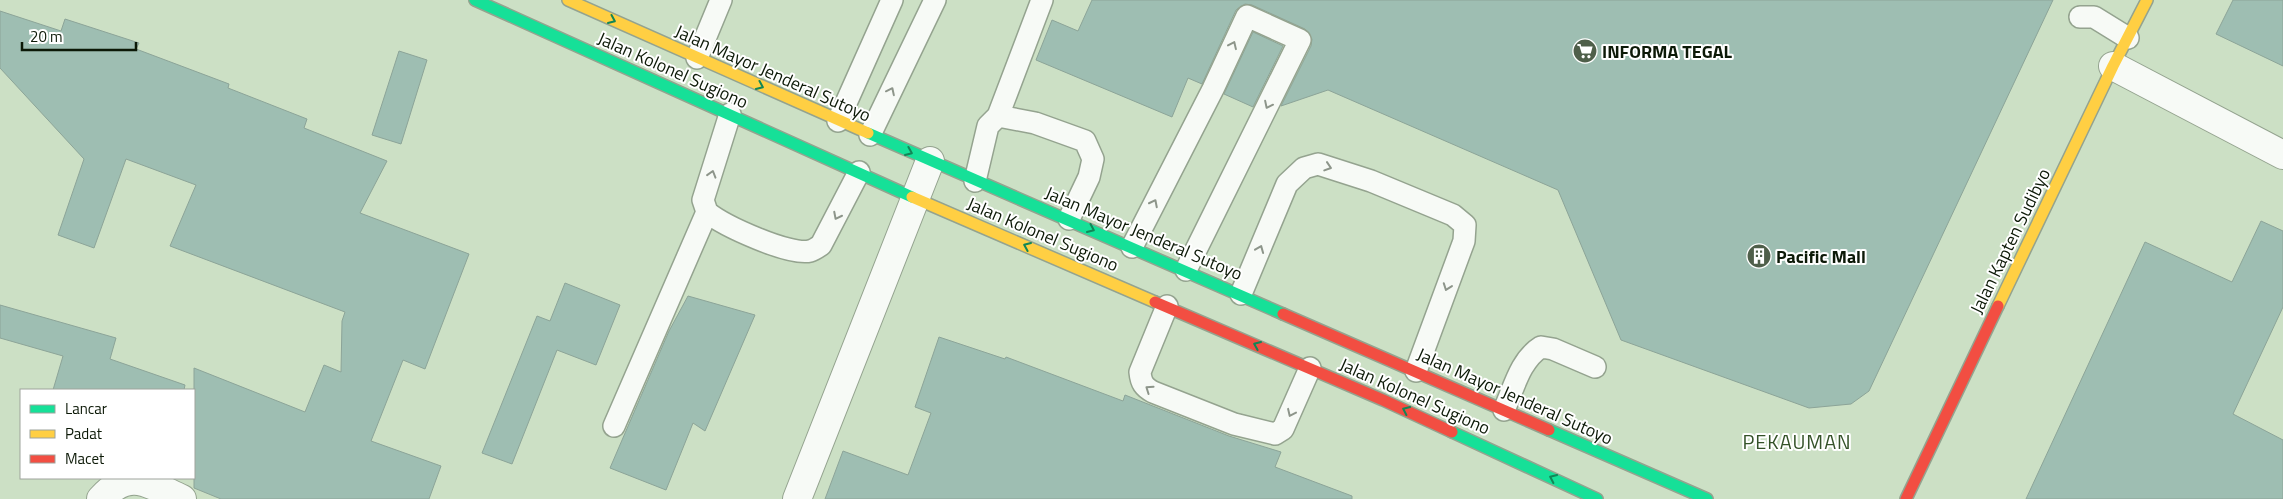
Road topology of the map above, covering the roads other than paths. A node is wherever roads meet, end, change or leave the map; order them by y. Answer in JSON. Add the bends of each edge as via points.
{"nodes":[{"id":1,"x":475,"y":0,"type":"edge"},
{"id":2,"x":568,"y":0,"type":"edge"},
{"id":3,"x":720,"y":0,"type":"edge"},
{"id":4,"x":892,"y":0,"type":"edge"},
{"id":5,"x":935,"y":0,"type":"edge"},
{"id":6,"x":1042,"y":0,"type":"edge"},
{"id":7,"x":2147,"y":0,"type":"edge"},
{"id":8,"x":2080,"y":16,"type":"dead end"},
{"id":9,"x":2128,"y":38,"type":"junction"},
{"id":10,"x":697,"y":58,"type":"junction"},
{"id":11,"x":2113,"y":66,"type":"junction"},
{"id":12,"x":730,"y":114,"type":"junction"},
{"id":13,"x":998,"y":116,"type":"junction"},
{"id":14,"x":838,"y":121,"type":"junction"},
{"id":15,"x":870,"y":135,"type":"junction"},
{"id":16,"x":2283,"y":155,"type":"edge"},
{"id":17,"x":930,"y":161,"type":"junction"},
{"id":18,"x":859,"y":172,"type":"junction"},
{"id":19,"x":975,"y":181,"type":"junction"},
{"id":20,"x":915,"y":199,"type":"junction"},
{"id":21,"x":708,"y":212,"type":"junction"},
{"id":22,"x":1069,"y":219,"type":"junction"},
{"id":23,"x":1132,"y":247,"type":"junction"},
{"id":24,"x":1186,"y":270,"type":"junction"},
{"id":25,"x":1241,"y":294,"type":"junction"},
{"id":26,"x":1167,"y":306,"type":"junction"},
{"id":27,"x":1595,"y":367,"type":"dead end"},
{"id":28,"x":1310,"y":368,"type":"junction"},
{"id":29,"x":1416,"y":371,"type":"junction"},
{"id":30,"x":1504,"y":410,"type":"junction"},
{"id":31,"x":614,"y":426,"type":"dead end"},
{"id":32,"x":101,"y":499,"type":"edge"},
{"id":33,"x":182,"y":499,"type":"edge"},
{"id":34,"x":797,"y":499,"type":"edge"},
{"id":35,"x":1597,"y":499,"type":"edge"},
{"id":36,"x":1707,"y":499,"type":"edge"},
{"id":37,"x":1906,"y":499,"type":"edge"}],
"edges":[{"from":1,"to":12,"type":"main road","name":"Jalan Kolonel Sugiono"},
{"from":2,"to":10,"type":"main road","name":"Jalan Mayor Jenderal Sutoyo","one_way":true},
{"from":3,"to":10,"type":"lane"},
{"from":4,"to":14,"type":"lane"},
{"from":15,"to":5,"type":"lane","one_way":true},
{"from":6,"to":13,"type":"lane"},
{"from":7,"to":9,"type":"main road","name":"Jalan Kapten Sudibyo"},
{"from":8,"to":9,"type":"lane","via":[[2094,17]]},
{"from":9,"to":11,"type":"main road","name":"Jalan Kapten Sudibyo"},
{"from":10,"to":14,"type":"main road","name":"Jalan Mayor Jenderal Sutoyo","one_way":true},
{"from":11,"to":16,"type":"street"},
{"from":11,"to":37,"type":"main road","name":"Jalan Kapten Sudibyo"},
{"from":12,"to":18,"type":"main road","name":"Jalan Kolonel Sugiono"},
{"from":21,"to":12,"type":"lane","one_way":true,"via":[[703,200]]},
{"from":13,"to":19,"type":"lane","via":[[988,126]]},
{"from":13,"to":22,"type":"lane","via":[[1035,123],[1085,141],[1093,158],[1089,176]]},
{"from":14,"to":15,"type":"main road","name":"Jalan Mayor Jenderal Sutoyo"},
{"from":15,"to":17,"type":"main road","name":"Jalan Mayor Jenderal Sutoyo","one_way":true},
{"from":17,"to":19,"type":"main road","name":"Jalan Mayor Jenderal Sutoyo"},
{"from":17,"to":20,"type":"street"},
{"from":18,"to":20,"type":"main road","name":"Jalan Kolonel Sugiono"},
{"from":18,"to":21,"type":"lane","one_way":true,"via":[[821,245],[810,251],[793,250],[772,243],[716,219]]},
{"from":19,"to":22,"type":"main road","name":"Jalan Mayor Jenderal Sutoyo"},
{"from":26,"to":20,"type":"main road","name":"Jalan Kolonel Sugiono","one_way":true},
{"from":20,"to":34,"type":"street"},
{"from":21,"to":31,"type":"lane"},
{"from":22,"to":23,"type":"main road","name":"Jalan Mayor Jenderal Sutoyo","one_way":true},
{"from":23,"to":24,"type":"main road","name":"Jalan Mayor Jenderal Sutoyo"},
{"from":23,"to":24,"type":"lane","one_way":true,"via":[[1247,16],[1300,40]]},
{"from":24,"to":25,"type":"main road","name":"Jalan Mayor Jenderal Sutoyo"},
{"from":25,"to":29,"type":"main road","name":"Jalan Mayor Jenderal Sutoyo"},
{"from":25,"to":29,"type":"lane","one_way":true,"via":[[1286,184],[1304,168],[1318,164],[1327,166],[1453,215],[1465,225],[1464,241]]},
{"from":28,"to":26,"type":"main road","name":"Jalan Kolonel Sugiono","one_way":true},
{"from":28,"to":26,"type":"lane","one_way":true,"via":[[1283,429],[1276,434],[1234,424],[1153,392],[1141,382],[1140,372]]},
{"from":27,"to":30,"type":"lane","via":[[1541,347],[1524,364]]},
{"from":35,"to":28,"type":"main road","name":"Jalan Kolonel Sugiono","one_way":true},
{"from":29,"to":30,"type":"main road","name":"Jalan Mayor Jenderal Sutoyo"},
{"from":30,"to":36,"type":"main road","name":"Jalan Mayor Jenderal Sutoyo"},
{"from":32,"to":33,"type":"street","via":[[113,486],[129,480],[144,482]]}]}
